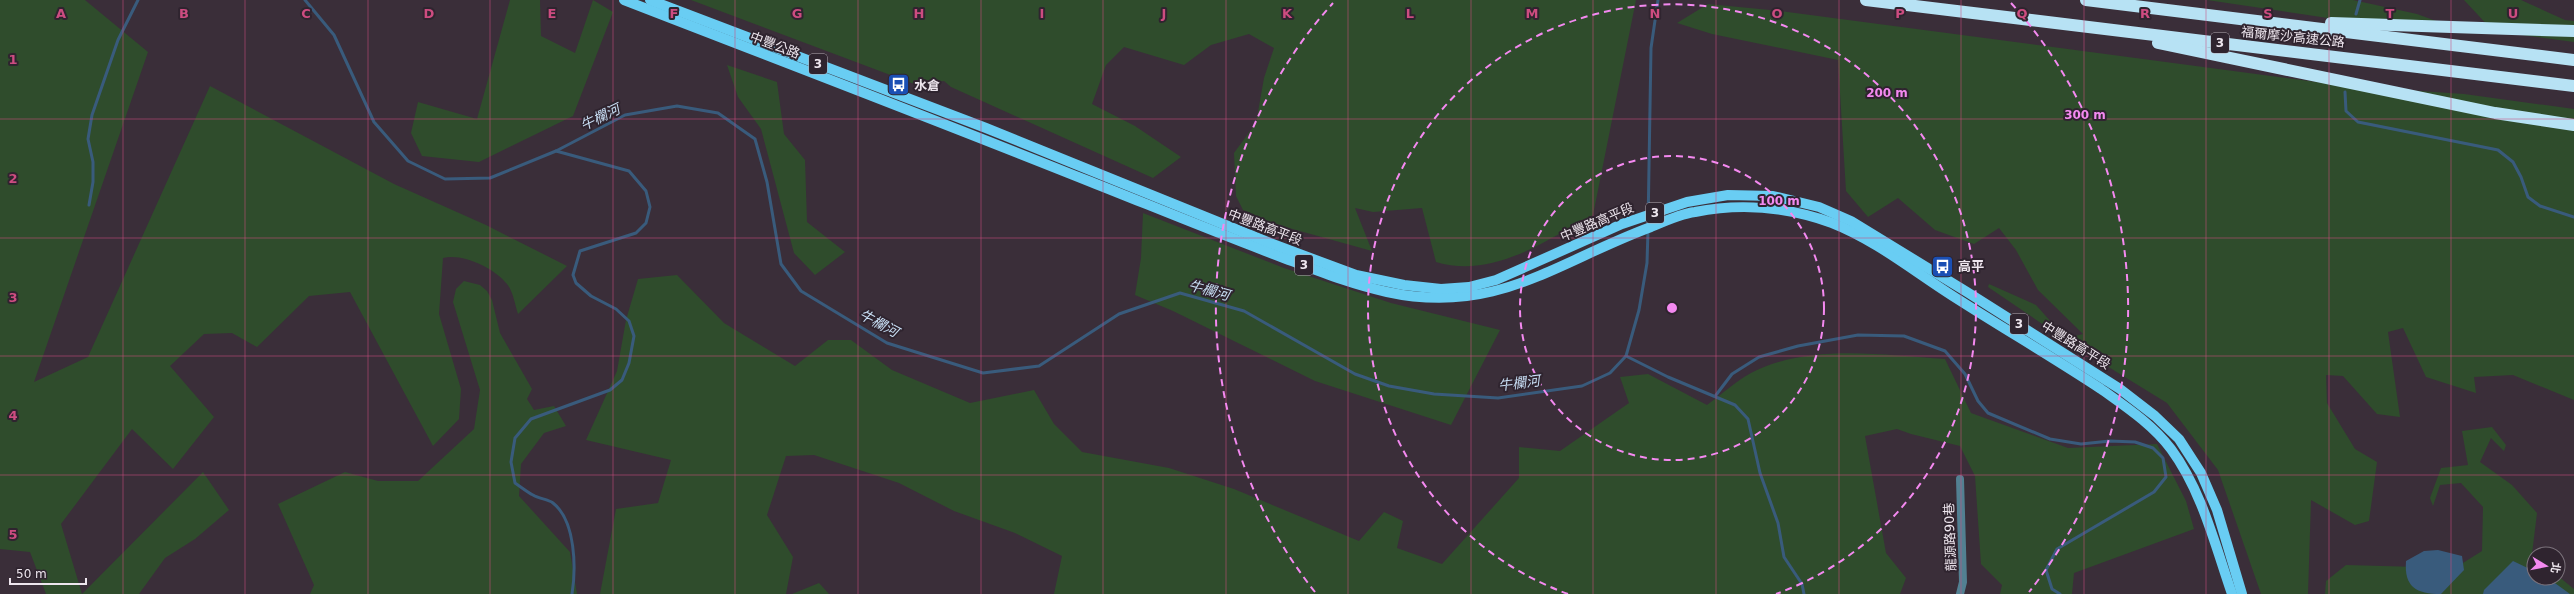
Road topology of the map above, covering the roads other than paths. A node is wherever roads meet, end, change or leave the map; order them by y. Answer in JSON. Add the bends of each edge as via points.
{"nodes":[{"id":1,"x":624,"y":0,"type":"edge"},
{"id":2,"x":650,"y":0,"type":"edge"},
{"id":3,"x":1866,"y":0,"type":"edge"},
{"id":4,"x":2086,"y":0,"type":"edge"},
{"id":5,"x":2256,"y":20,"type":"junction"},
{"id":6,"x":2076,"y":27,"type":"junction"},
{"id":7,"x":2574,"y":31,"type":"edge"},
{"id":8,"x":2574,"y":60,"type":"edge"},
{"id":9,"x":2574,"y":86,"type":"edge"},
{"id":10,"x":2574,"y":125,"type":"edge"},
{"id":11,"x":986,"y":128,"type":"joint"},
{"id":12,"x":985,"y":139,"type":"joint"},
{"id":13,"x":1014,"y":140,"type":"junction"},
{"id":14,"x":1010,"y":149,"type":"junction"},
{"id":15,"x":1122,"y":189,"type":"junction"},
{"id":16,"x":1425,"y":287,"type":"junction"},
{"id":17,"x":1424,"y":298,"type":"junction"},
{"id":18,"x":1960,"y":479,"type":"dead end"},
{"id":19,"x":2236,"y":573,"type":"junction"},
{"id":20,"x":2225,"y":574,"type":"junction"},
{"id":21,"x":1960,"y":594,"type":"edge"},
{"id":22,"x":2232,"y":594,"type":"edge"},
{"id":23,"x":2242,"y":594,"type":"edge"}],
"edges":[{"from":1,"to":12,"type":"main road","name":"中豐公路","number":"3"},
{"from":2,"to":11,"type":"main road","name":"中豐公路","number":"3"},
{"from":3,"to":6,"type":"highway","name":"福爾摩沙高速公路","number":"3"},
{"from":4,"to":5,"type":"highway","name":"福爾摩沙高速公路","number":"3"},
{"from":5,"to":7,"type":"highway"},
{"from":5,"to":8,"type":"highway","name":"福爾摩沙高速公路","number":"3"},
{"from":6,"to":9,"type":"highway","name":"福爾摩沙高速公路","number":"3","via":[[2390,62]]},
{"from":6,"to":10,"type":"highway","via":[[2495,113]]},
{"from":11,"to":13,"type":"main road","name":"中豐路高平段","number":"3"},
{"from":12,"to":14,"type":"main road","name":"中豐路高平段","number":"3"},
{"from":13,"to":14,"type":"main road"},
{"from":13,"to":15,"type":"main road","name":"中豐路高平段","number":"3"},
{"from":14,"to":15,"type":"main road","name":"中豐路高平段","number":"3"},
{"from":15,"to":16,"type":"main road","name":"中豐路高平段","number":"3","via":[[1356,275]]},
{"from":15,"to":17,"type":"main road","name":"中豐路高平段","number":"3","via":[[1356,285]]},
{"from":16,"to":17,"type":"main road"},
{"from":16,"to":19,"type":"main road","name":"中豐路高平段","number":"3","via":[[1469,287],[1496,280],[1622,224],[1687,202],[1728,195],[1773,196],[1826,210],[1851,221],[1968,292],[2120,389],[2155,416],[2179,439],[2201,472],[2217,510]]},
{"from":17,"to":20,"type":"main road","name":"中豐路高平段","number":"3","via":[[1490,294],[1549,272],[1629,235],[1690,212],[1734,206],[1765,208],[1833,224],[1896,258],[2143,419],[2170,448],[2190,480]]},
{"from":18,"to":21,"type":"street","name":"龍源路90巷","via":[[1963,582]]},
{"from":19,"to":20,"type":"main road"},
{"from":19,"to":23,"type":"main road","name":"中豐路高平段","number":"3"},
{"from":20,"to":22,"type":"main road","name":"中豐路高平段","number":"3"}]}
